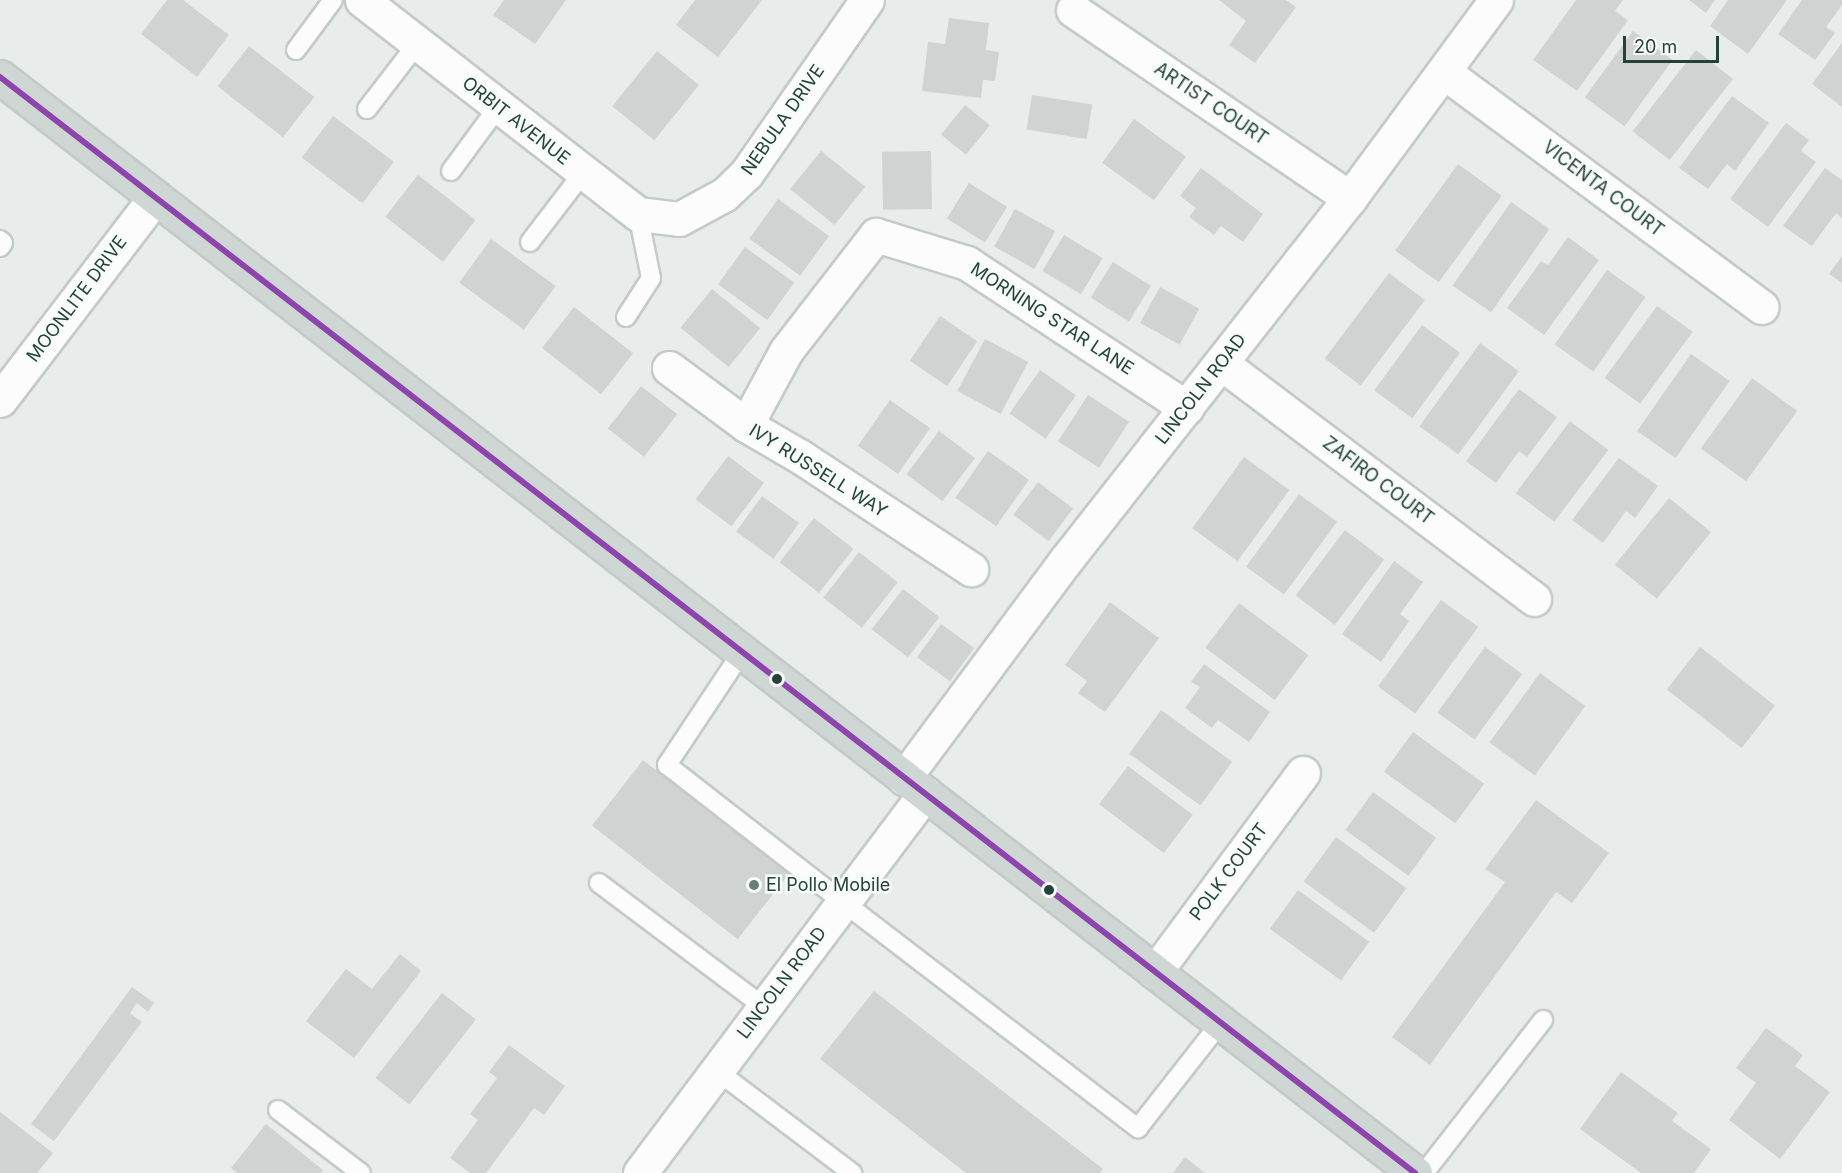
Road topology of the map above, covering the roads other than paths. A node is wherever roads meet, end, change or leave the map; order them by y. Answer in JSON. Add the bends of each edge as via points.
{"nodes":[{"id":1,"x":333,"y":0,"type":"edge"},
{"id":2,"x":867,"y":0,"type":"edge"},
{"id":3,"x":1496,"y":0,"type":"edge"},
{"id":4,"x":369,"y":2,"type":"edge"},
{"id":5,"x":1073,"y":10,"type":"dead end"},
{"id":6,"x":417,"y":44,"type":"junction"},
{"id":7,"x":296,"y":50,"type":"dead end"},
{"id":8,"x":1444,"y":72,"type":"junction"},
{"id":9,"x":0,"y":77,"type":"edge"},
{"id":10,"x":498,"y":107,"type":"junction"},
{"id":11,"x":368,"y":110,"type":"dead end"},
{"id":12,"x":451,"y":171,"type":"dead end"},
{"id":13,"x":583,"y":173,"type":"junction"},
{"id":14,"x":155,"y":197,"type":"junction"},
{"id":15,"x":1350,"y":198,"type":"junction"},
{"id":16,"x":638,"y":214,"type":"junction"},
{"id":17,"x":679,"y":219,"type":"joint"},
{"id":18,"x":0,"y":240,"type":"edge"},
{"id":19,"x":530,"y":242,"type":"dead end"},
{"id":20,"x":0,"y":246,"type":"edge"},
{"id":21,"x":1762,"y":307,"type":"dead end"},
{"id":22,"x":626,"y":317,"type":"dead end"},
{"id":23,"x":1221,"y":363,"type":"junction"},
{"id":24,"x":669,"y":368,"type":"dead end"},
{"id":25,"x":0,"y":400,"type":"edge"},
{"id":26,"x":1187,"y":408,"type":"junction"},
{"id":27,"x":746,"y":425,"type":"junction"},
{"id":28,"x":971,"y":569,"type":"dead end"},
{"id":29,"x":1534,"y":599,"type":"dead end"},
{"id":30,"x":742,"y":652,"type":"junction"},
{"id":31,"x":1303,"y":773,"type":"dead end"},
{"id":32,"x":914,"y":786,"type":"junction"},
{"id":33,"x":599,"y":883,"type":"dead end"},
{"id":34,"x":843,"y":902,"type":"junction"},
{"id":35,"x":1155,"y":972,"type":"junction"},
{"id":36,"x":764,"y":1007,"type":"junction"},
{"id":37,"x":1543,"y":1020,"type":"dead end"},
{"id":38,"x":1221,"y":1022,"type":"junction"},
{"id":39,"x":716,"y":1070,"type":"junction"},
{"id":40,"x":278,"y":1110,"type":"dead end"},
{"id":41,"x":361,"y":1173,"type":"edge"},
{"id":42,"x":640,"y":1173,"type":"edge"},
{"id":43,"x":852,"y":1173,"type":"edge"},
{"id":44,"x":1415,"y":1173,"type":"edge"},
{"id":45,"x":1424,"y":1173,"type":"edge"}],
"edges":[{"from":1,"to":7,"type":"lane"},
{"from":2,"to":17,"type":"street","name":"NEBULA DRIVE","via":[[746,174],[725,194]]},
{"from":3,"to":8,"type":"street","name":"LINCOLN ROAD"},
{"from":4,"to":6,"type":"street","name":"ORBIT AVENUE"},
{"from":5,"to":15,"type":"street","name":"ARTIST COURT"},
{"from":6,"to":10,"type":"street","name":"ORBIT AVENUE"},
{"from":6,"to":11,"type":"lane"},
{"from":8,"to":15,"type":"street","name":"LINCOLN ROAD"},
{"from":8,"to":21,"type":"street","name":"VICENTA COURT"},
{"from":9,"to":14,"type":"main road"},
{"from":10,"to":12,"type":"lane"},
{"from":10,"to":13,"type":"street","name":"ORBIT AVENUE"},
{"from":13,"to":16,"type":"street","name":"ORBIT AVENUE"},
{"from":13,"to":19,"type":"lane"},
{"from":14,"to":25,"type":"street","name":"MOONLITE DRIVE"},
{"from":14,"to":30,"type":"main road"},
{"from":15,"to":23,"type":"street","name":"LINCOLN ROAD"},
{"from":16,"to":17,"type":"street","name":"ORBIT AVENUE"},
{"from":16,"to":22,"type":"lane","via":[[651,278]]},
{"from":18,"to":20,"type":"lane"},
{"from":23,"to":26,"type":"street","name":"LINCOLN ROAD"},
{"from":23,"to":29,"type":"street","name":"ZAFIRO COURT"},
{"from":24,"to":27,"type":"street","name":"IVY RUSSELL WAY"},
{"from":26,"to":27,"type":"street","name":"MORNING STAR LANE","via":[[967,263],[876,235],[786,351]]},
{"from":26,"to":32,"type":"street","name":"LINCOLN ROAD","via":[[1066,560]]},
{"from":27,"to":28,"type":"street","name":"IVY RUSSELL WAY"},
{"from":30,"to":32,"type":"main road"},
{"from":30,"to":34,"type":"lane","via":[[667,765]]},
{"from":31,"to":35,"type":"street","name":"POLK COURT"},
{"from":32,"to":34,"type":"street","name":"LINCOLN ROAD"},
{"from":32,"to":35,"type":"main road"},
{"from":33,"to":36,"type":"lane"},
{"from":34,"to":36,"type":"street","name":"LINCOLN ROAD"},
{"from":34,"to":38,"type":"lane","via":[[1138,1128]]},
{"from":35,"to":38,"type":"main road"},
{"from":36,"to":39,"type":"street","name":"LINCOLN ROAD"},
{"from":37,"to":45,"type":"lane"},
{"from":38,"to":44,"type":"main road"},
{"from":39,"to":42,"type":"street","name":"LINCOLN ROAD"},
{"from":39,"to":43,"type":"lane"},
{"from":40,"to":41,"type":"lane"}]}
